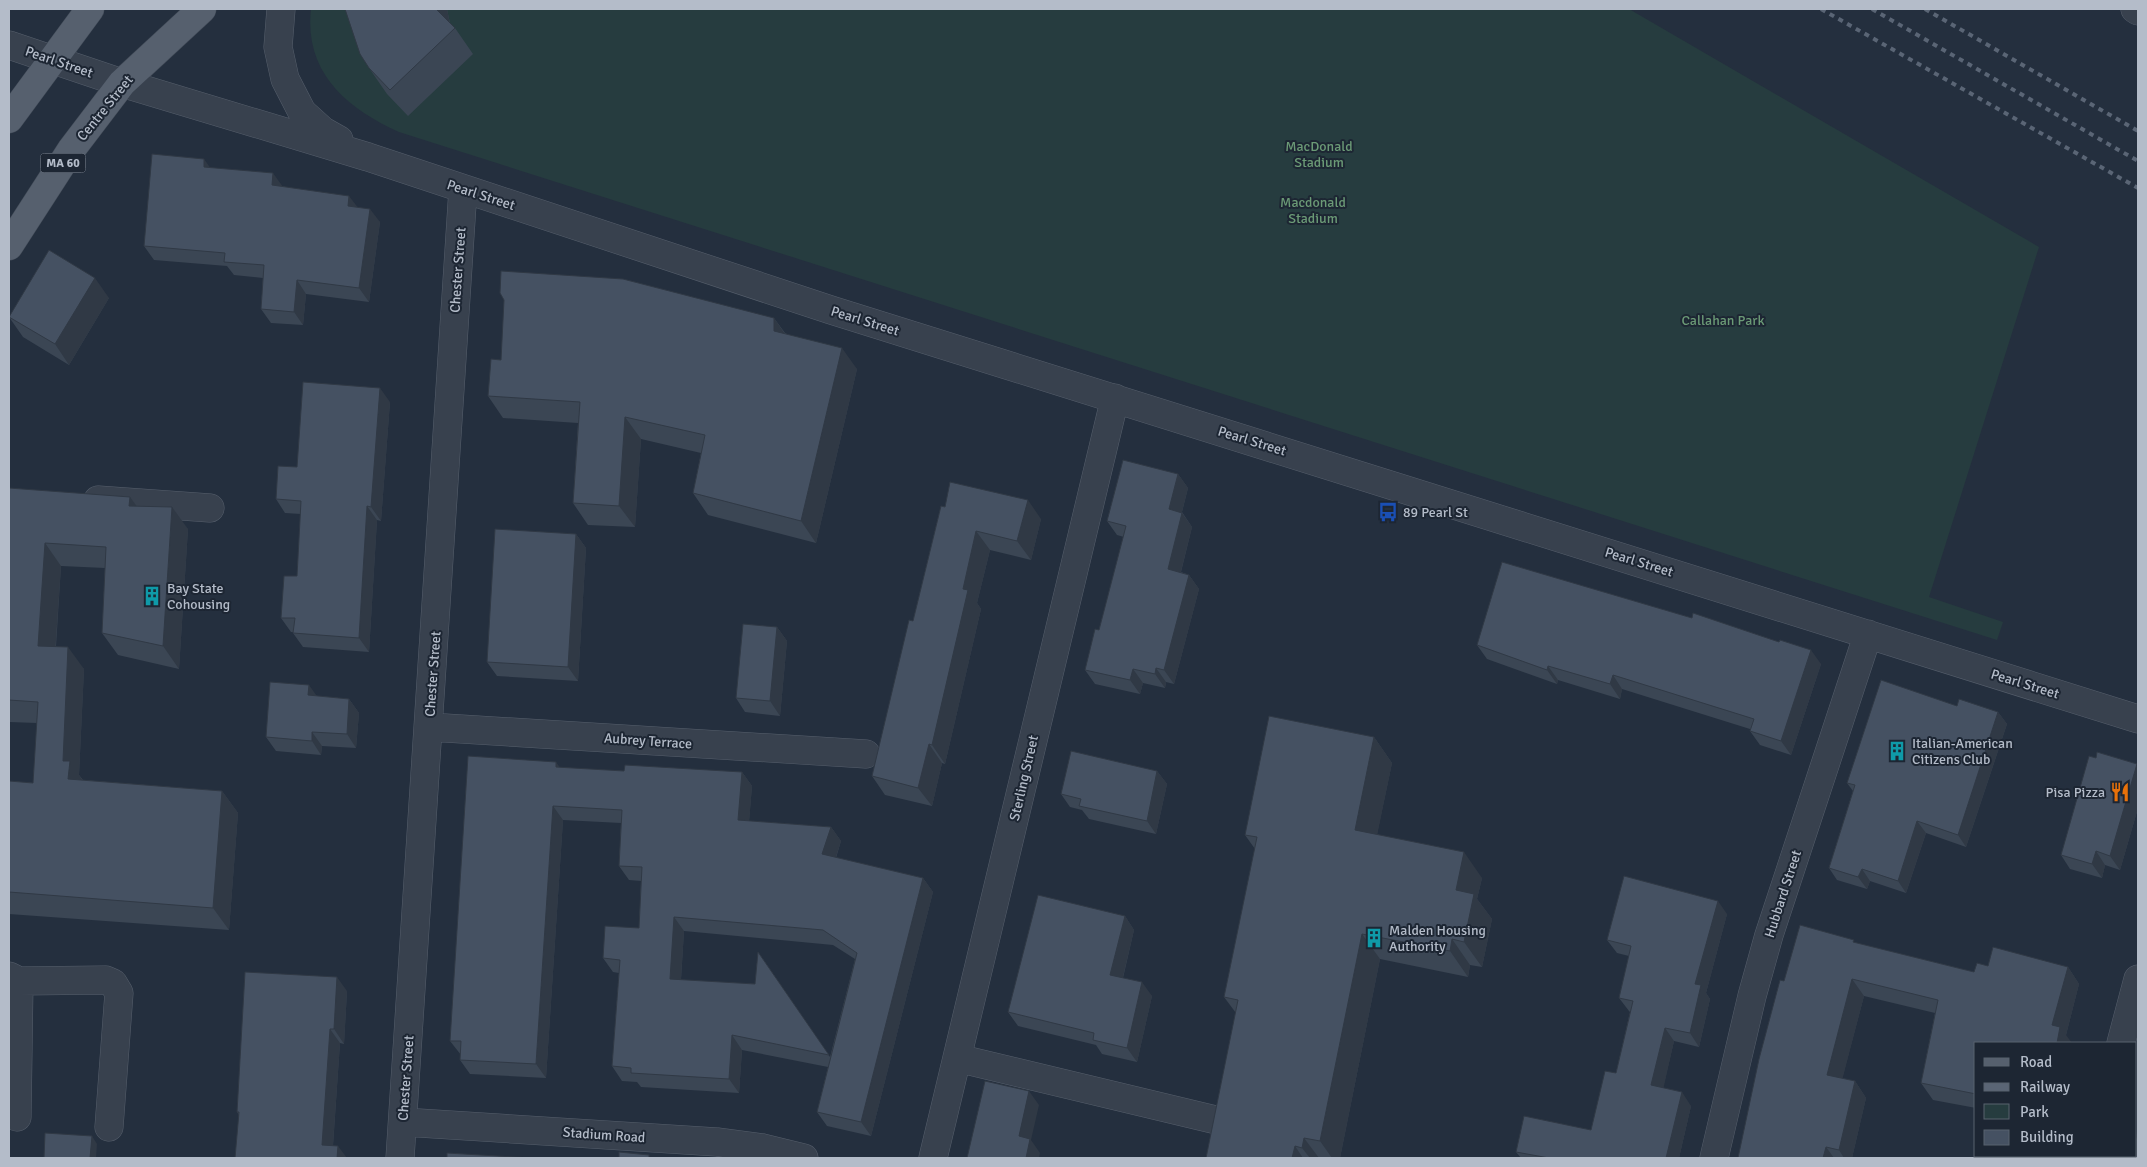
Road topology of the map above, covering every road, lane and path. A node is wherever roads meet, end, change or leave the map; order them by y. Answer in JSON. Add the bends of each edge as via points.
{"nodes":[{"id":1,"x":90,"y":9,"type":"edge"},
{"id":2,"x":202,"y":9,"type":"edge"},
{"id":3,"x":281,"y":9,"type":"edge"},
{"id":4,"x":2135,"y":9,"type":"edge"},
{"id":5,"x":2138,"y":11,"type":"edge"},
{"id":6,"x":9,"y":45,"type":"edge"},
{"id":7,"x":53,"y":61,"type":"junction"},
{"id":8,"x":122,"y":84,"type":"junction"},
{"id":9,"x":9,"y":119,"type":"edge"},
{"id":10,"x":368,"y":157,"type":"junction"},
{"id":11,"x":463,"y":189,"type":"junction"},
{"id":12,"x":9,"y":246,"type":"edge"},
{"id":13,"x":1114,"y":398,"type":"junction"},
{"id":14,"x":76,"y":499,"type":"edge"},
{"id":15,"x":210,"y":508,"type":"dead end"},
{"id":16,"x":1868,"y":634,"type":"junction"},
{"id":17,"x":2085,"y":703,"type":"junction"},
{"id":18,"x":2138,"y":706,"type":"edge"},
{"id":19,"x":2138,"y":720,"type":"edge"},
{"id":20,"x":429,"y":727,"type":"junction"},
{"id":21,"x":866,"y":754,"type":"dead end"},
{"id":22,"x":14,"y":979,"type":"edge"},
{"id":23,"x":2138,"y":979,"type":"edge"},
{"id":24,"x":2120,"y":1042,"type":"edge"},
{"id":25,"x":957,"y":1058,"type":"junction"},
{"id":26,"x":16,"y":1117,"type":"dead end"},
{"id":27,"x":1216,"y":1120,"type":"edge"},
{"id":28,"x":403,"y":1122,"type":"junction"},
{"id":29,"x":109,"y":1127,"type":"dead end"},
{"id":30,"x":400,"y":1158,"type":"edge"},
{"id":31,"x":804,"y":1158,"type":"edge"},
{"id":32,"x":933,"y":1158,"type":"edge"},
{"id":33,"x":1714,"y":1158,"type":"edge"}],
"edges":[{"from":1,"to":7,"type":"main road"},
{"from":2,"to":8,"type":"main road","name":"Centre Street","number":"MA 60"},
{"from":3,"to":10,"type":"street","name":"Pearl Street","via":[[278,48],[286,79],[302,112],[323,131]]},
{"from":4,"to":5,"type":"street"},
{"from":6,"to":7,"type":"street","name":"Pearl Street"},
{"from":7,"to":8,"type":"street","name":"Pearl Street"},
{"from":7,"to":9,"type":"main road"},
{"from":8,"to":10,"type":"street","name":"Pearl Street"},
{"from":8,"to":12,"type":"main road","name":"Centre Street","number":"MA 60","via":[[71,150]]},
{"from":10,"to":11,"type":"street","name":"Pearl Street"},
{"from":11,"to":13,"type":"street","name":"Pearl Street","via":[[831,310]]},
{"from":11,"to":20,"type":"street","name":"Chester Street"},
{"from":13,"to":16,"type":"street","name":"Pearl Street"},
{"from":13,"to":25,"type":"street","name":"Sterling Street"},
{"from":14,"to":15,"type":"street"},
{"from":16,"to":17,"type":"street","name":"Pearl Street"},
{"from":16,"to":33,"type":"street","name":"Hubbard Street","via":[[1768,935]]},
{"from":17,"to":18,"type":"street","via":[[2119,708]]},
{"from":17,"to":19,"type":"street","name":"Pearl Street"},
{"from":20,"to":21,"type":"street","name":"Aubrey Terrace"},
{"from":20,"to":28,"type":"street","name":"Chester Street"},
{"from":22,"to":26,"type":"street"},
{"from":22,"to":29,"type":"street","via":[[106,980],[114,983],[119,993]]},
{"from":23,"to":24,"type":"street"},
{"from":25,"to":27,"type":"street"},
{"from":25,"to":32,"type":"street","name":"Sterling Street"},
{"from":28,"to":30,"type":"street","name":"Chester Street"},
{"from":28,"to":31,"type":"street","name":"Stadium Road","via":[[717,1142],[769,1149]]}]}
